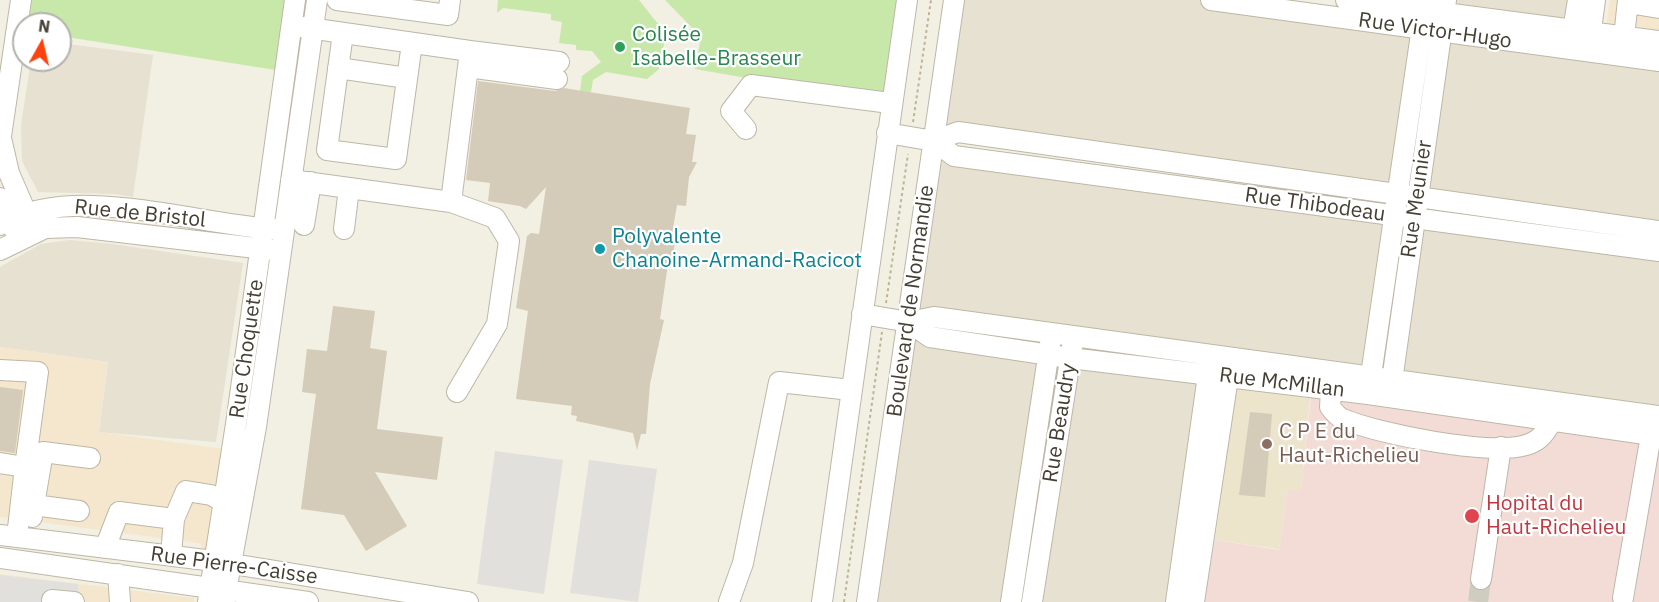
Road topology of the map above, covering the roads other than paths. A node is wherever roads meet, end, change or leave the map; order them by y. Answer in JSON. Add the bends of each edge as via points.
{"nodes":[{"id":1,"x":21,"y":0,"type":"edge"},
{"id":2,"x":295,"y":0,"type":"edge"},
{"id":3,"x":317,"y":0,"type":"edge"},
{"id":4,"x":339,"y":0,"type":"edge"},
{"id":5,"x":450,"y":0,"type":"edge"},
{"id":6,"x":907,"y":0,"type":"edge"},
{"id":7,"x":954,"y":0,"type":"edge"},
{"id":8,"x":1211,"y":0,"type":"edge"},
{"id":9,"x":1346,"y":0,"type":"edge"},
{"id":10,"x":1578,"y":0,"type":"edge"},
{"id":11,"x":1595,"y":0,"type":"edge"},
{"id":12,"x":1628,"y":2,"type":"edge"},
{"id":13,"x":1659,"y":8,"type":"edge"},
{"id":14,"x":1424,"y":13,"type":"edge"},
{"id":15,"x":1444,"y":15,"type":"edge"},
{"id":16,"x":291,"y":26,"type":"junction"},
{"id":17,"x":313,"y":29,"type":"junction"},
{"id":18,"x":1582,"y":30,"type":"junction"},
{"id":19,"x":343,"y":33,"type":"junction"},
{"id":20,"x":1659,"y":41,"type":"edge"},
{"id":21,"x":412,"y":43,"type":"junction"},
{"id":22,"x":1623,"y":46,"type":"junction"},
{"id":23,"x":1579,"y":50,"type":"junction"},
{"id":24,"x":469,"y":59,"type":"junction"},
{"id":25,"x":1659,"y":61,"type":"edge"},
{"id":26,"x":338,"y":68,"type":"junction"},
{"id":27,"x":558,"y":70,"type":"dead end"},
{"id":28,"x":407,"y":78,"type":"junction"},
{"id":29,"x":282,"y":95,"type":"junction"},
{"id":30,"x":303,"y":99,"type":"junction"},
{"id":31,"x":890,"y":103,"type":"junction"},
{"id":32,"x":746,"y":129,"type":"dead end"},
{"id":33,"x":887,"y":133,"type":"junction"},
{"id":34,"x":1,"y":140,"type":"edge"},
{"id":35,"x":934,"y":141,"type":"junction"},
{"id":36,"x":1194,"y":166,"type":"junction"},
{"id":37,"x":301,"y":181,"type":"junction"},
{"id":38,"x":349,"y":188,"type":"junction"},
{"id":39,"x":1190,"y":188,"type":"junction"},
{"id":40,"x":1407,"y":195,"type":"junction"},
{"id":41,"x":0,"y":198,"type":"edge"},
{"id":42,"x":451,"y":202,"type":"junction"},
{"id":43,"x":1395,"y":215,"type":"junction"},
{"id":44,"x":12,"y":219,"type":"edge"},
{"id":45,"x":1414,"y":219,"type":"junction"},
{"id":46,"x":1585,"y":220,"type":"junction"},
{"id":47,"x":304,"y":225,"type":"dead end"},
{"id":48,"x":262,"y":228,"type":"junction"},
{"id":49,"x":344,"y":229,"type":"dead end"},
{"id":50,"x":284,"y":230,"type":"junction"},
{"id":51,"x":1659,"y":231,"type":"edge"},
{"id":52,"x":26,"y":236,"type":"junction"},
{"id":53,"x":1582,"y":240,"type":"junction"},
{"id":54,"x":261,"y":249,"type":"junction"},
{"id":55,"x":0,"y":250,"type":"edge"},
{"id":56,"x":1659,"y":251,"type":"edge"},
{"id":57,"x":280,"y":252,"type":"junction"},
{"id":58,"x":862,"y":314,"type":"junction"},
{"id":59,"x":909,"y":322,"type":"junction"},
{"id":60,"x":1052,"y":335,"type":"junction"},
{"id":61,"x":1073,"y":338,"type":"junction"},
{"id":62,"x":1048,"y":354,"type":"junction"},
{"id":63,"x":1070,"y":358,"type":"junction"},
{"id":64,"x":1210,"y":365,"type":"junction"},
{"id":65,"x":1229,"y":368,"type":"junction"},
{"id":66,"x":0,"y":370,"type":"edge"},
{"id":67,"x":1332,"y":381,"type":"junction"},
{"id":68,"x":1369,"y":386,"type":"junction"},
{"id":69,"x":851,"y":390,"type":"junction"},
{"id":70,"x":1391,"y":390,"type":"junction"},
{"id":71,"x":457,"y":392,"type":"dead end"},
{"id":72,"x":1659,"y":416,"type":"edge"},
{"id":73,"x":1552,"y":421,"type":"junction"},
{"id":74,"x":236,"y":424,"type":"junction"},
{"id":75,"x":256,"y":427,"type":"junction"},
{"id":76,"x":1655,"y":435,"type":"edge"},
{"id":77,"x":1501,"y":447,"type":"junction"},
{"id":78,"x":90,"y":458,"type":"dead end"},
{"id":79,"x":0,"y":463,"type":"edge"},
{"id":80,"x":26,"y":467,"type":"junction"},
{"id":81,"x":224,"y":502,"type":"junction"},
{"id":82,"x":1026,"y":504,"type":"junction"},
{"id":83,"x":34,"y":505,"type":"junction"},
{"id":84,"x":243,"y":505,"type":"junction"},
{"id":85,"x":1048,"y":507,"type":"junction"},
{"id":86,"x":79,"y":511,"type":"dead end"},
{"id":87,"x":174,"y":519,"type":"junction"},
{"id":88,"x":15,"y":536,"type":"edge"},
{"id":89,"x":105,"y":548,"type":"junction"},
{"id":90,"x":171,"y":555,"type":"junction"},
{"id":91,"x":1192,"y":555,"type":"junction"},
{"id":92,"x":0,"y":558,"type":"edge"},
{"id":93,"x":223,"y":562,"type":"junction"},
{"id":94,"x":118,"y":574,"type":"junction"},
{"id":95,"x":1481,"y":579,"type":"tunnel mouth"},
{"id":96,"x":217,"y":595,"type":"edge"},
{"id":97,"x":1623,"y":597,"type":"dead end"},
{"id":98,"x":52,"y":600,"type":"dead end"},
{"id":99,"x":74,"y":602,"type":"edge"},
{"id":100,"x":120,"y":602,"type":"edge"},
{"id":101,"x":308,"y":602,"type":"edge"},
{"id":102,"x":468,"y":602,"type":"edge"},
{"id":103,"x":729,"y":602,"type":"edge"},
{"id":104,"x":822,"y":602,"type":"edge"},
{"id":105,"x":867,"y":602,"type":"edge"},
{"id":106,"x":1011,"y":602,"type":"edge"},
{"id":107,"x":1032,"y":602,"type":"edge"},
{"id":108,"x":1176,"y":602,"type":"edge"},
{"id":109,"x":1194,"y":602,"type":"edge"}],
"edges":[{"from":1,"to":34,"type":"street"},
{"from":2,"to":16,"type":"street","name":"Rue Choquette"},
{"from":3,"to":17,"type":"street","name":"Rue Choquette"},
{"from":4,"to":5,"type":"street","via":[[448,15]]},
{"from":6,"to":31,"type":"street"},
{"from":7,"to":35,"type":"street","name":"Boulevard de Normandie"},
{"from":8,"to":14,"type":"street","name":"Rue Victor-Hugo"},
{"from":9,"to":14,"type":"street","name":"Rue Victor-Hugo"},
{"from":10,"to":18,"type":"street"},
{"from":11,"to":18,"type":"street"},
{"from":12,"to":13,"type":"street"},
{"from":12,"to":22,"type":"street"},
{"from":14,"to":15,"type":"street","name":"Rue Victor-Hugo"},
{"from":14,"to":40,"type":"street","name":"Rue Meunier"},
{"from":15,"to":18,"type":"street","name":"Rue Victor-Hugo"},
{"from":15,"to":23,"type":"street","name":"Rue Victor-Hugo"},
{"from":15,"to":40,"type":"street","name":"Rue Meunier"},
{"from":16,"to":17,"type":"street"},
{"from":16,"to":29,"type":"street","name":"Rue Choquette"},
{"from":17,"to":19,"type":"street"},
{"from":17,"to":30,"type":"street","name":"Rue Choquette"},
{"from":18,"to":22,"type":"street","name":"Rue Victor-Hugo"},
{"from":18,"to":23,"type":"street"},
{"from":19,"to":21,"type":"street"},
{"from":19,"to":26,"type":"street"},
{"from":20,"to":22,"type":"street","name":"Rue Victor-Hugo"},
{"from":21,"to":24,"type":"street"},
{"from":21,"to":28,"type":"street"},
{"from":22,"to":23,"type":"street","name":"Rue Victor-Hugo"},
{"from":22,"to":25,"type":"street","name":"Rue Victor-Hugo"},
{"from":24,"to":27,"type":"street"},
{"from":24,"to":42,"type":"street"},
{"from":26,"to":28,"type":"street"},
{"from":26,"to":28,"type":"street","via":[[327,150],[396,159]]},
{"from":29,"to":30,"type":"street"},
{"from":29,"to":48,"type":"street","name":"Rue Choquette"},
{"from":30,"to":37,"type":"street","name":"Rue Choquette"},
{"from":31,"to":32,"type":"street","via":[[751,85],[731,111]]},
{"from":31,"to":33,"type":"street"},
{"from":33,"to":35,"type":"street","name":"Rue Thibodeau"},
{"from":33,"to":58,"type":"street"},
{"from":34,"to":44,"type":"street","via":[[9,173]]},
{"from":35,"to":36,"type":"street","name":"Rue Thibodeau","via":[[958,132]]},
{"from":35,"to":39,"type":"street","name":"Rue Thibodeau","via":[[954,156]]},
{"from":35,"to":59,"type":"street","name":"Boulevard de Normandie"},
{"from":36,"to":39,"type":"street"},
{"from":36,"to":40,"type":"street","name":"Rue Thibodeau"},
{"from":37,"to":38,"type":"street"},
{"from":37,"to":47,"type":"street"},
{"from":37,"to":50,"type":"street","name":"Rue Choquette"},
{"from":38,"to":42,"type":"street"},
{"from":38,"to":49,"type":"street"},
{"from":39,"to":43,"type":"street","name":"Rue Thibodeau"},
{"from":40,"to":43,"type":"street","name":"Rue Meunier"},
{"from":40,"to":45,"type":"street","name":"Rue Meunier"},
{"from":40,"to":46,"type":"street","name":"Rue Thibodeau"},
{"from":41,"to":44,"type":"street"},
{"from":42,"to":71,"type":"street","via":[[495,218],[509,241],[497,324]]},
{"from":43,"to":45,"type":"street","name":"Rue Thibodeau"},
{"from":43,"to":68,"type":"street","name":"Rue Meunier"},
{"from":44,"to":48,"type":"street","name":"Rue de Bristol","via":[[69,205]]},
{"from":44,"to":52,"type":"street"},
{"from":45,"to":53,"type":"street","name":"Rue Thibodeau"},
{"from":45,"to":70,"type":"street","name":"Rue Meunier"},
{"from":46,"to":51,"type":"street","name":"Rue Thibodeau"},
{"from":46,"to":53,"type":"street"},
{"from":48,"to":50,"type":"street","name":"Rue de Bristol"},
{"from":48,"to":54,"type":"street","name":"Rue Choquette"},
{"from":50,"to":57,"type":"street","name":"Rue Choquette"},
{"from":52,"to":54,"type":"street","name":"Rue de Bristol","via":[[45,228],[77,227]]},
{"from":52,"to":55,"type":"street","name":"Rue de Bristol"},
{"from":53,"to":56,"type":"street","name":"Rue Thibodeau"},
{"from":54,"to":57,"type":"street","name":"Rue de Bristol"},
{"from":54,"to":74,"type":"street","name":"Rue Choquette"},
{"from":57,"to":75,"type":"street","name":"Rue Choquette"},
{"from":58,"to":59,"type":"street","name":"Rue McMillan"},
{"from":58,"to":69,"type":"street"},
{"from":59,"to":60,"type":"street","name":"Rue McMillan","via":[[934,317]]},
{"from":59,"to":62,"type":"street","name":"Rue McMillan","via":[[930,337]]},
{"from":59,"to":105,"type":"street","name":"Boulevard de Normandie"},
{"from":60,"to":61,"type":"street","name":"Rue McMillan"},
{"from":60,"to":62,"type":"street","name":"Rue Beaudry"},
{"from":61,"to":63,"type":"street","name":"Rue Beaudry"},
{"from":61,"to":64,"type":"street","name":"Rue McMillan"},
{"from":62,"to":63,"type":"street","name":"Rue McMillan"},
{"from":62,"to":82,"type":"street","name":"Rue Beaudry"},
{"from":63,"to":64,"type":"street","name":"Rue McMillan"},
{"from":63,"to":85,"type":"street","name":"Rue Beaudry"},
{"from":64,"to":65,"type":"street","name":"Rue McMillan"},
{"from":64,"to":91,"type":"street"},
{"from":65,"to":67,"type":"street","name":"Rue McMillan"},
{"from":65,"to":91,"type":"street"},
{"from":66,"to":80,"type":"street","via":[[38,372]]},
{"from":67,"to":68,"type":"street","name":"Rue McMillan"},
{"from":67,"to":77,"type":"street","via":[[1329,406],[1341,418],[1402,435]]},
{"from":68,"to":70,"type":"street","name":"Rue McMillan"},
{"from":69,"to":103,"type":"street","via":[[780,382],[743,563]]},
{"from":69,"to":104,"type":"street"},
{"from":70,"to":72,"type":"street","name":"Rue McMillan"},
{"from":70,"to":73,"type":"street","name":"Rue McMillan"},
{"from":73,"to":76,"type":"street","name":"Rue McMillan"},
{"from":73,"to":77,"type":"street","via":[[1541,439],[1524,446]]},
{"from":74,"to":75,"type":"street"},
{"from":74,"to":81,"type":"street","name":"Rue Choquette"},
{"from":75,"to":84,"type":"street","name":"Rue Choquette"},
{"from":76,"to":97,"type":"street"},
{"from":77,"to":95,"type":"street"},
{"from":78,"to":83,"type":"street","via":[[43,452]]},
{"from":79,"to":80,"type":"street"},
{"from":80,"to":88,"type":"street"},
{"from":81,"to":84,"type":"street"},
{"from":81,"to":87,"type":"street","via":[[211,495],[186,491]]},
{"from":81,"to":93,"type":"street","name":"Rue Choquette"},
{"from":82,"to":85,"type":"street","name":"Rue Beaudry"},
{"from":82,"to":106,"type":"street","name":"Rue Beaudry"},
{"from":83,"to":86,"type":"street"},
{"from":83,"to":88,"type":"street"},
{"from":84,"to":93,"type":"street","name":"Rue Choquette"},
{"from":85,"to":107,"type":"street","name":"Rue Beaudry"},
{"from":87,"to":89,"type":"street","via":[[119,512]]},
{"from":87,"to":90,"type":"street"},
{"from":88,"to":89,"type":"street","name":"Rue Pierre-Caisse"},
{"from":89,"to":90,"type":"street","name":"Rue Pierre-Caisse"},
{"from":90,"to":93,"type":"street","name":"Rue Pierre-Caisse"},
{"from":91,"to":108,"type":"street"},
{"from":91,"to":109,"type":"street"},
{"from":92,"to":94,"type":"street","name":"Rue Pierre-Caisse"},
{"from":93,"to":96,"type":"street","name":"Rue Choquette"},
{"from":93,"to":102,"type":"street","name":"Rue Pierre-Caisse"},
{"from":94,"to":96,"type":"street","name":"Rue Pierre-Caisse"},
{"from":94,"to":100,"type":"street"},
{"from":96,"to":101,"type":"street","name":"Rue Pierre-Caisse"},
{"from":98,"to":99,"type":"street"}]}
